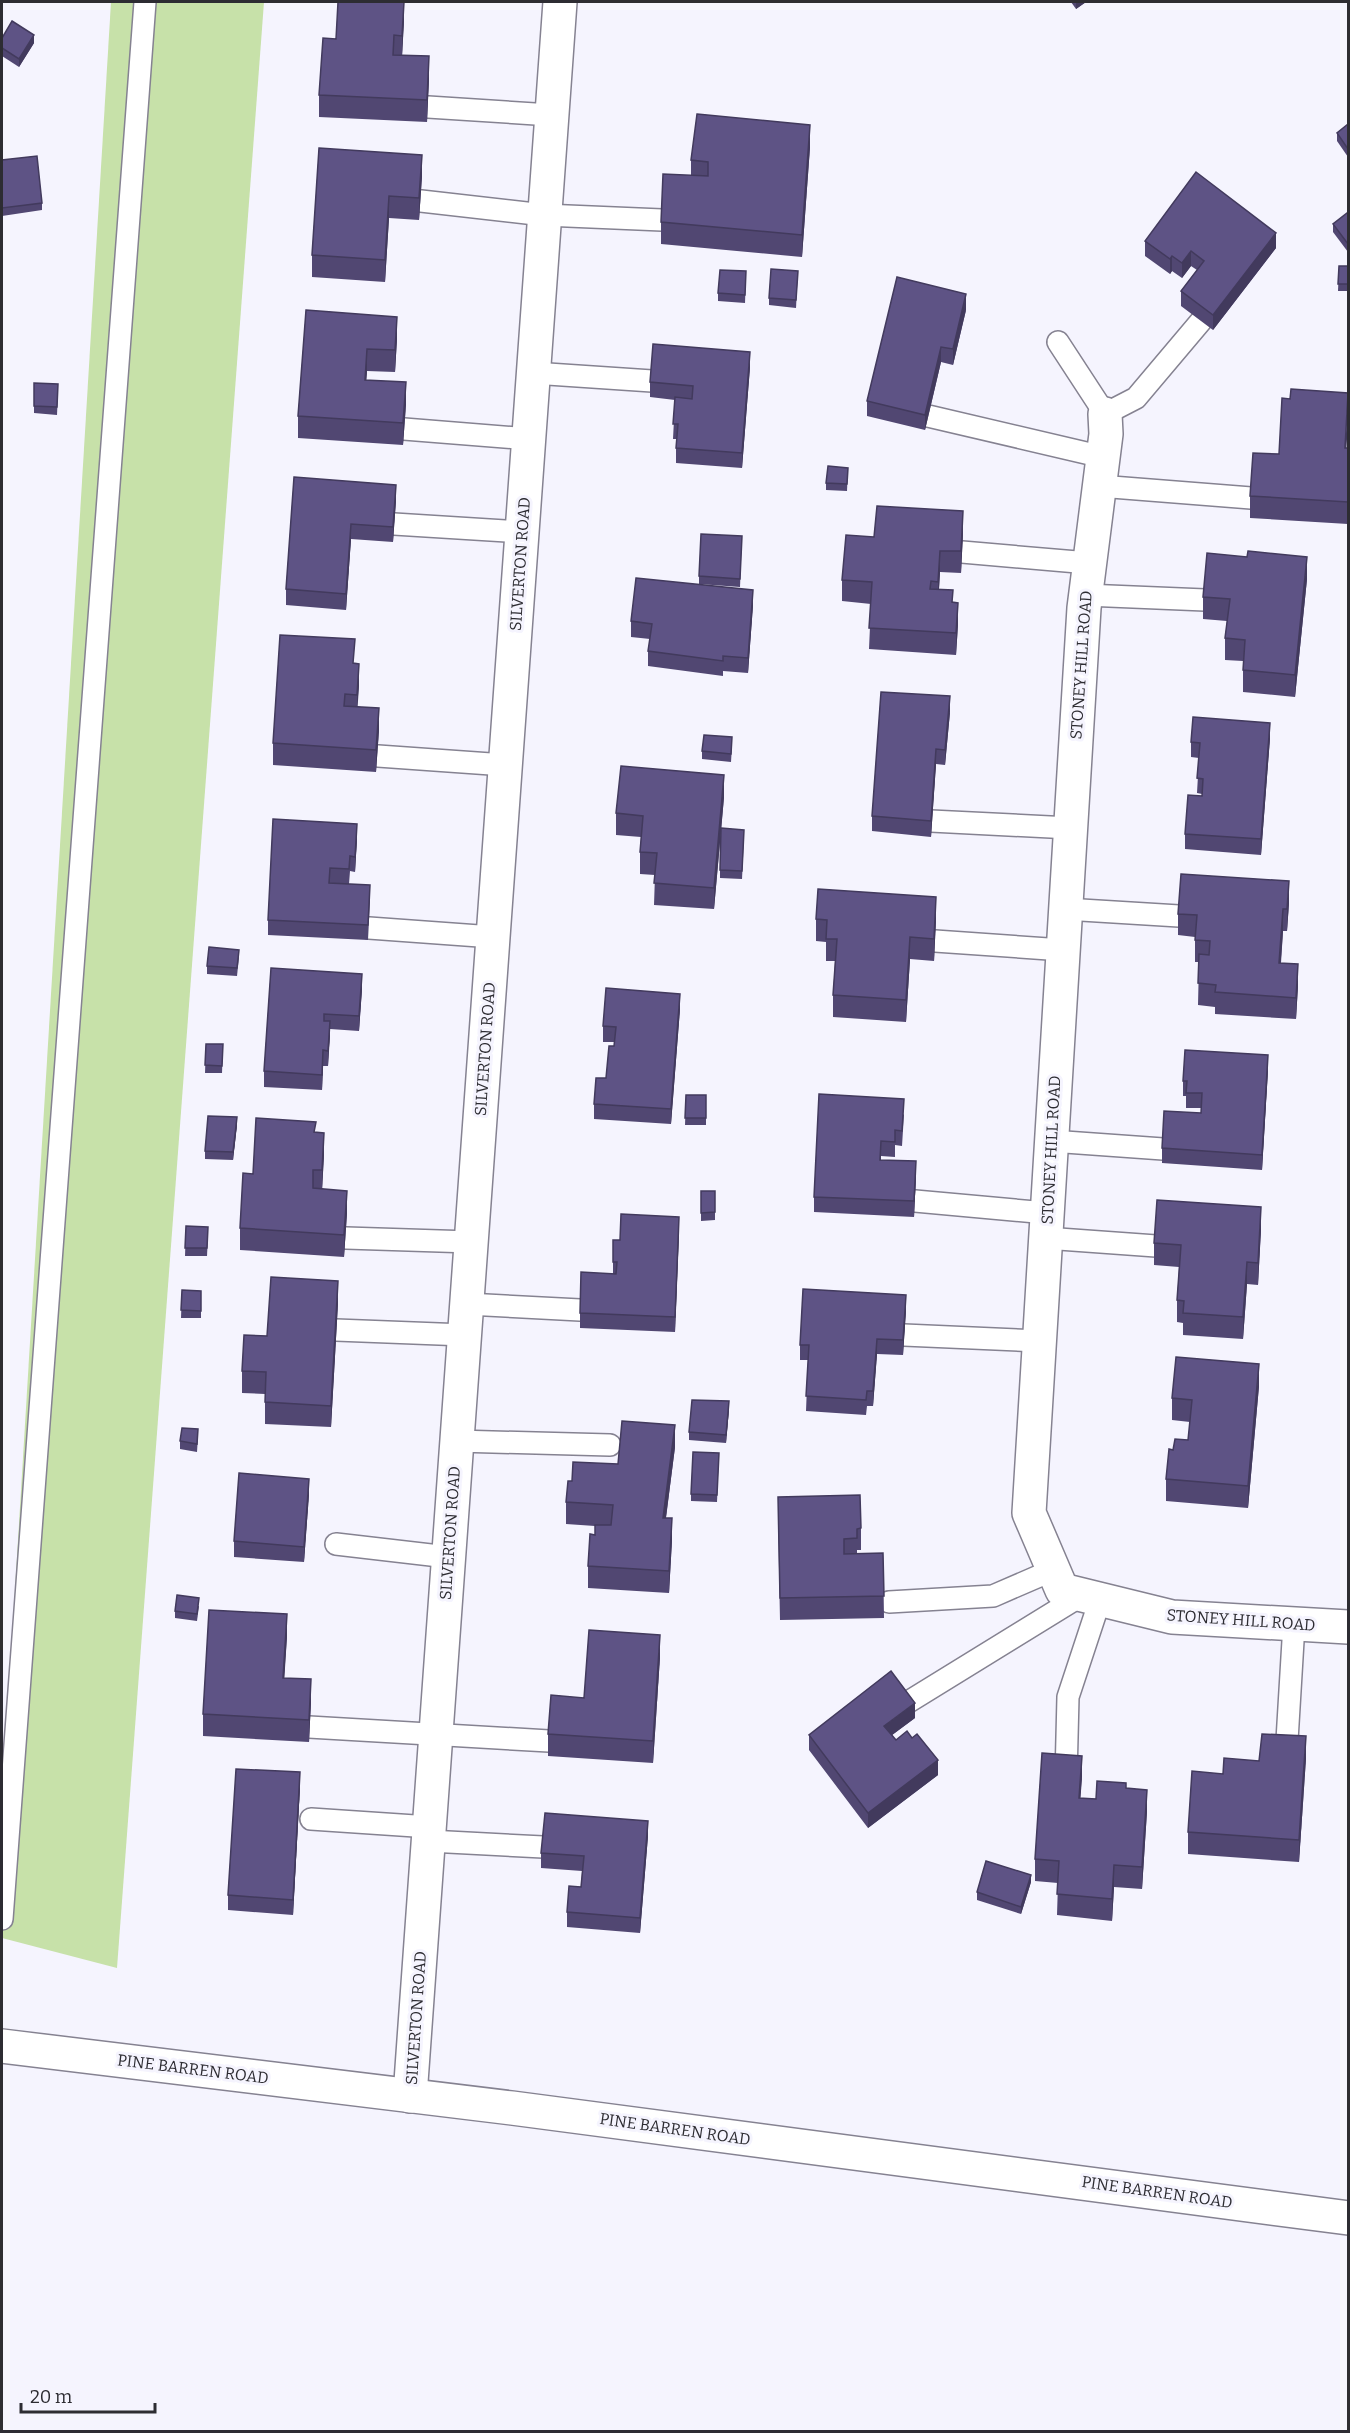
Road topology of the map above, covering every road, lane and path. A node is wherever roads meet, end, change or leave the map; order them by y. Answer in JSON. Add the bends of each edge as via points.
{"nodes":[{"id":1,"x":146,"y":2,"type":"edge"},
{"id":2,"x":560,"y":2,"type":"edge"},
{"id":3,"x":428,"y":107,"type":"edge"},
{"id":4,"x":551,"y":115,"type":"junction"},
{"id":5,"x":421,"y":201,"type":"edge"},
{"id":6,"x":544,"y":214,"type":"junction"},
{"id":7,"x":662,"y":220,"type":"edge"},
{"id":8,"x":1201,"y":321,"type":"edge"},
{"id":9,"x":1058,"y":342,"type":"dead end"},
{"id":10,"x":533,"y":372,"type":"junction"},
{"id":11,"x":652,"y":381,"type":"edge"},
{"id":12,"x":1105,"y":414,"type":"junction"},
{"id":13,"x":928,"y":416,"type":"edge"},
{"id":14,"x":404,"y":429,"type":"edge"},
{"id":15,"x":529,"y":439,"type":"junction"},
{"id":16,"x":1101,"y":472,"type":"junction"},
{"id":17,"x":1251,"y":498,"type":"edge"},
{"id":18,"x":394,"y":524,"type":"edge"},
{"id":19,"x":522,"y":532,"type":"junction"},
{"id":20,"x":962,"y":552,"type":"edge"},
{"id":21,"x":1089,"y":563,"type":"junction"},
{"id":22,"x":1085,"y":595,"type":"junction"},
{"id":23,"x":1205,"y":600,"type":"edge"},
{"id":24,"x":378,"y":756,"type":"edge"},
{"id":25,"x":505,"y":765,"type":"junction"},
{"id":26,"x":932,"y":821,"type":"edge"},
{"id":27,"x":1070,"y":828,"type":"junction"},
{"id":28,"x":1065,"y":909,"type":"junction"},
{"id":29,"x":1179,"y":916,"type":"edge"},
{"id":30,"x":369,"y":928,"type":"edge"},
{"id":31,"x":493,"y":937,"type":"junction"},
{"id":32,"x":935,"y":941,"type":"edge"},
{"id":33,"x":1063,"y":950,"type":"junction"},
{"id":34,"x":1051,"y":1141,"type":"junction"},
{"id":35,"x":1163,"y":1149,"type":"edge"},
{"id":36,"x":915,"y":1201,"type":"edge"},
{"id":37,"x":1046,"y":1226,"type":"junction"},
{"id":38,"x":346,"y":1238,"type":"edge"},
{"id":39,"x":471,"y":1242,"type":"junction"},
{"id":40,"x":1156,"y":1246,"type":"edge"},
{"id":41,"x":580,"y":1310,"type":"edge"},
{"id":42,"x":466,"y":1320,"type":"junction"},
{"id":43,"x":336,"y":1330,"type":"edge"},
{"id":44,"x":904,"y":1335,"type":"edge"},
{"id":45,"x":1039,"y":1341,"type":"junction"},
{"id":46,"x":457,"y":1441,"type":"junction"},
{"id":47,"x":610,"y":1445,"type":"dead end"},
{"id":48,"x":336,"y":1544,"type":"dead end"},
{"id":49,"x":448,"y":1557,"type":"junction"},
{"id":50,"x":1053,"y":1570,"type":"junction"},
{"id":51,"x":1091,"y":1597,"type":"junction"},
{"id":52,"x":889,"y":1602,"type":"dead end"},
{"id":53,"x":1294,"y":1624,"type":"junction"},
{"id":54,"x":1348,"y":1627,"type":"edge"},
{"id":55,"x":905,"y":1704,"type":"edge"},
{"id":56,"x":309,"y":1727,"type":"edge"},
{"id":57,"x":436,"y":1734,"type":"junction"},
{"id":58,"x":549,"y":1741,"type":"edge"},
{"id":59,"x":1286,"y":1757,"type":"edge"},
{"id":60,"x":1065,"y":1777,"type":"edge"},
{"id":61,"x":311,"y":1819,"type":"dead end"},
{"id":62,"x":429,"y":1834,"type":"junction"},
{"id":63,"x":543,"y":1847,"type":"edge"},
{"id":64,"x":2,"y":1919,"type":"edge"},
{"id":65,"x":2,"y":2046,"type":"edge"},
{"id":66,"x":410,"y":2096,"type":"junction"},
{"id":67,"x":1348,"y":2218,"type":"edge"}],
"edges":[{"from":1,"to":64,"type":"lane"},
{"from":2,"to":4,"type":"street","name":"SILVERTON ROAD"},
{"from":3,"to":4,"type":"lane"},
{"from":4,"to":6,"type":"street","name":"SILVERTON ROAD"},
{"from":5,"to":6,"type":"lane"},
{"from":6,"to":7,"type":"lane"},
{"from":6,"to":10,"type":"street","name":"SILVERTON ROAD"},
{"from":8,"to":12,"type":"lane","via":[[1136,398]]},
{"from":9,"to":12,"type":"lane"},
{"from":10,"to":11,"type":"lane"},
{"from":10,"to":15,"type":"street","name":"SILVERTON ROAD"},
{"from":12,"to":16,"type":"street","name":"STONEY HILL ROAD"},
{"from":13,"to":16,"type":"lane"},
{"from":14,"to":15,"type":"lane"},
{"from":15,"to":19,"type":"street","name":"SILVERTON ROAD"},
{"from":16,"to":17,"type":"lane"},
{"from":16,"to":21,"type":"street","name":"STONEY HILL ROAD"},
{"from":18,"to":19,"type":"lane"},
{"from":19,"to":25,"type":"street","name":"SILVERTON ROAD"},
{"from":20,"to":21,"type":"lane"},
{"from":21,"to":22,"type":"street","name":"STONEY HILL ROAD"},
{"from":22,"to":23,"type":"lane"},
{"from":22,"to":27,"type":"street","name":"STONEY HILL ROAD"},
{"from":24,"to":25,"type":"lane"},
{"from":25,"to":31,"type":"street","name":"SILVERTON ROAD"},
{"from":26,"to":27,"type":"lane"},
{"from":27,"to":28,"type":"street","name":"STONEY HILL ROAD"},
{"from":28,"to":29,"type":"lane"},
{"from":28,"to":33,"type":"street","name":"STONEY HILL ROAD"},
{"from":30,"to":31,"type":"lane"},
{"from":31,"to":39,"type":"street","name":"SILVERTON ROAD"},
{"from":32,"to":33,"type":"lane"},
{"from":33,"to":34,"type":"street","name":"STONEY HILL ROAD"},
{"from":34,"to":35,"type":"lane"},
{"from":34,"to":37,"type":"street","name":"STONEY HILL ROAD"},
{"from":36,"to":37,"type":"lane"},
{"from":37,"to":40,"type":"lane"},
{"from":37,"to":45,"type":"street","name":"STONEY HILL ROAD"},
{"from":38,"to":39,"type":"lane"},
{"from":39,"to":42,"type":"street","name":"SILVERTON ROAD"},
{"from":41,"to":42,"type":"lane"},
{"from":42,"to":43,"type":"lane"},
{"from":42,"to":46,"type":"street","name":"SILVERTON ROAD"},
{"from":44,"to":45,"type":"lane"},
{"from":45,"to":50,"type":"street","name":"STONEY HILL ROAD","via":[[1029,1513]]},
{"from":46,"to":47,"type":"lane"},
{"from":46,"to":49,"type":"street","name":"SILVERTON ROAD"},
{"from":48,"to":49,"type":"lane"},
{"from":49,"to":57,"type":"street","name":"SILVERTON ROAD"},
{"from":50,"to":51,"type":"street","name":"STONEY HILL ROAD","via":[[1062,1590]]},
{"from":50,"to":52,"type":"lane","via":[[993,1596]]},
{"from":51,"to":53,"type":"street","name":"STONEY HILL ROAD","via":[[1172,1617]]},
{"from":51,"to":55,"type":"lane"},
{"from":51,"to":60,"type":"lane","via":[[1068,1697]]},
{"from":53,"to":54,"type":"street","name":"STONEY HILL ROAD"},
{"from":53,"to":59,"type":"lane"},
{"from":56,"to":57,"type":"lane"},
{"from":57,"to":58,"type":"lane"},
{"from":57,"to":62,"type":"street","name":"SILVERTON ROAD"},
{"from":61,"to":62,"type":"lane"},
{"from":62,"to":63,"type":"lane"},
{"from":62,"to":66,"type":"street","name":"SILVERTON ROAD"},
{"from":65,"to":66,"type":"street","name":"PINE BARREN ROAD"},
{"from":66,"to":67,"type":"street","name":"PINE BARREN ROAD"}]}
